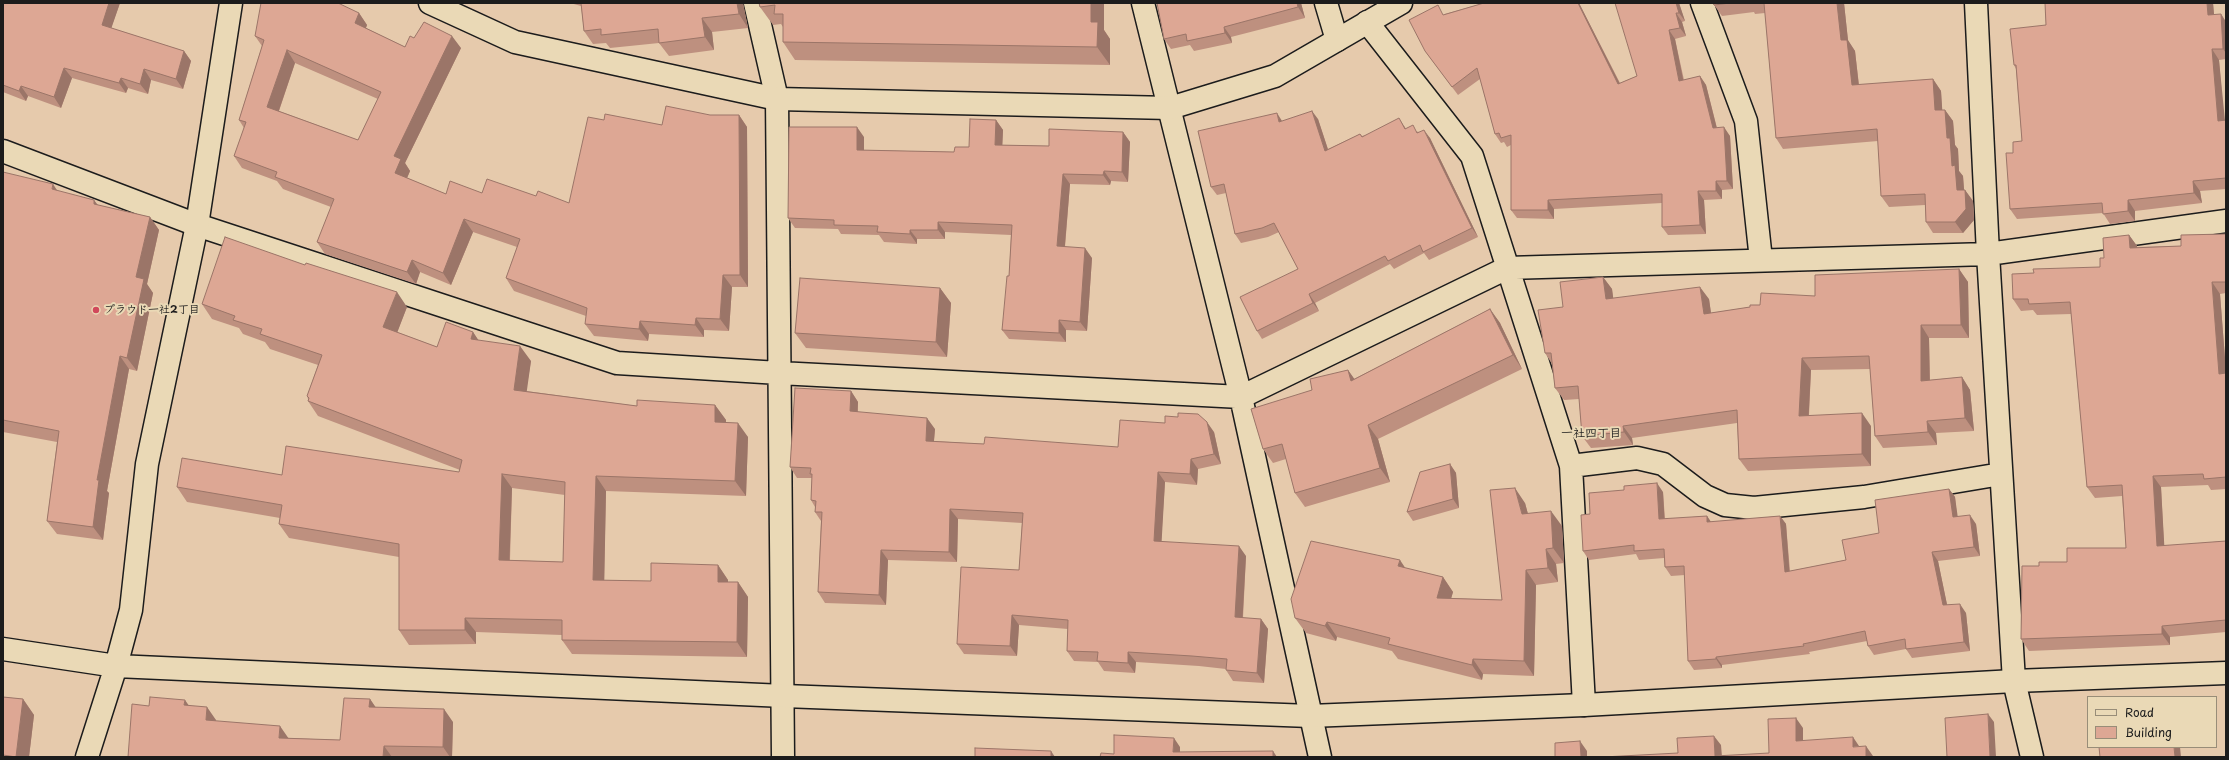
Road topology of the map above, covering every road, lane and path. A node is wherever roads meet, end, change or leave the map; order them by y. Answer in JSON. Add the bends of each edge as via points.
{"nodes":[{"id":1,"x":231,"y":3,"type":"edge"},
{"id":2,"x":430,"y":3,"type":"edge"},
{"id":3,"x":755,"y":3,"type":"edge"},
{"id":4,"x":1143,"y":3,"type":"edge"},
{"id":5,"x":1326,"y":3,"type":"edge"},
{"id":6,"x":1401,"y":3,"type":"edge"},
{"id":7,"x":1702,"y":3,"type":"edge"},
{"id":8,"x":1976,"y":3,"type":"edge"},
{"id":9,"x":1367,"y":22,"type":"junction"},
{"id":10,"x":1337,"y":40,"type":"junction"},
{"id":11,"x":777,"y":99,"type":"junction"},
{"id":12,"x":1170,"y":108,"type":"junction"},
{"id":13,"x":3,"y":152,"type":"edge"},
{"id":14,"x":2226,"y":222,"type":"edge"},
{"id":15,"x":197,"y":225,"type":"junction"},
{"id":16,"x":1988,"y":254,"type":"junction"},
{"id":17,"x":1761,"y":260,"type":"junction"},
{"id":18,"x":1507,"y":268,"type":"junction"},
{"id":19,"x":779,"y":373,"type":"junction"},
{"id":20,"x":1241,"y":397,"type":"junction"},
{"id":21,"x":1570,"y":466,"type":"junction"},
{"id":22,"x":2001,"y":474,"type":"junction"},
{"id":23,"x":3,"y":649,"type":"edge"},
{"id":24,"x":116,"y":666,"type":"junction"},
{"id":25,"x":2226,"y":673,"type":"edge"},
{"id":26,"x":2014,"y":681,"type":"junction"},
{"id":27,"x":784,"y":696,"type":"junction"},
{"id":28,"x":1584,"y":705,"type":"junction"},
{"id":29,"x":1310,"y":716,"type":"junction"},
{"id":30,"x":87,"y":757,"type":"edge"},
{"id":31,"x":783,"y":757,"type":"edge"},
{"id":32,"x":1320,"y":757,"type":"edge"},
{"id":33,"x":2032,"y":757,"type":"edge"}],
"edges":[{"from":1,"to":15,"type":"street"},
{"from":2,"to":11,"type":"street","via":[[515,42]]},
{"from":3,"to":11,"type":"street"},
{"from":4,"to":12,"type":"street"},
{"from":5,"to":10,"type":"street"},
{"from":6,"to":9,"type":"street"},
{"from":7,"to":17,"type":"street","via":[[1746,121]]},
{"from":8,"to":16,"type":"street"},
{"from":9,"to":10,"type":"street"},
{"from":9,"to":18,"type":"street","via":[[1472,156]]},
{"from":10,"to":12,"type":"street","via":[[1275,76]]},
{"from":11,"to":12,"type":"street"},
{"from":11,"to":19,"type":"street"},
{"from":12,"to":20,"type":"street"},
{"from":13,"to":15,"type":"street"},
{"from":14,"to":16,"type":"street"},
{"from":15,"to":19,"type":"street","via":[[617,363]]},
{"from":15,"to":24,"type":"street","via":[[147,464],[131,610]]},
{"from":16,"to":17,"type":"street"},
{"from":16,"to":22,"type":"street"},
{"from":17,"to":18,"type":"street"},
{"from":18,"to":20,"type":"street"},
{"from":18,"to":21,"type":"street"},
{"from":19,"to":20,"type":"street"},
{"from":19,"to":27,"type":"street"},
{"from":20,"to":29,"type":"street"},
{"from":21,"to":22,"type":"street","via":[[1637,458],[1663,464],[1705,496],[1725,505],[1754,508],[1864,497]]},
{"from":21,"to":28,"type":"street"},
{"from":22,"to":26,"type":"street"},
{"from":23,"to":24,"type":"street"},
{"from":24,"to":27,"type":"street"},
{"from":24,"to":30,"type":"street"},
{"from":25,"to":26,"type":"street"},
{"from":26,"to":28,"type":"street"},
{"from":26,"to":33,"type":"street"},
{"from":27,"to":29,"type":"street"},
{"from":27,"to":31,"type":"street"},
{"from":28,"to":29,"type":"street"},
{"from":29,"to":32,"type":"street"}]}
